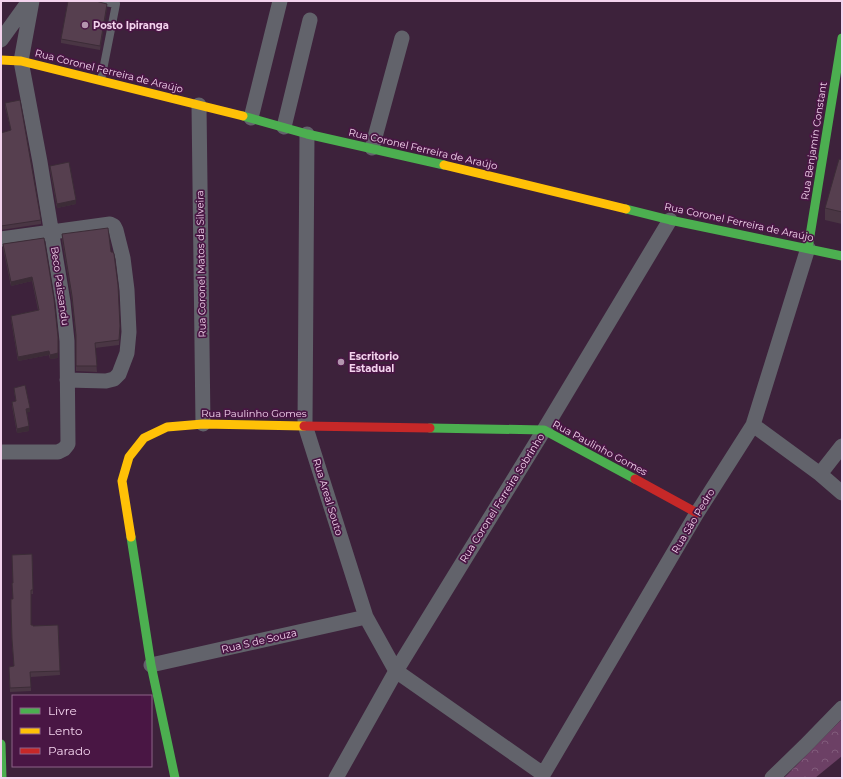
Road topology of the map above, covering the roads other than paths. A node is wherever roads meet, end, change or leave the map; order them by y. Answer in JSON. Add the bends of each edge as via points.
{"nodes":[{"id":1,"x":30,"y":1,"type":"edge"},
{"id":2,"x":100,"y":1,"type":"edge"},
{"id":3,"x":280,"y":1,"type":"edge"},
{"id":4,"x":310,"y":20,"type":"dead end"},
{"id":5,"x":402,"y":38,"type":"dead end"},
{"id":6,"x":842,"y":38,"type":"edge"},
{"id":7,"x":1,"y":40,"type":"edge"},
{"id":8,"x":1,"y":60,"type":"edge"},
{"id":9,"x":21,"y":61,"type":"junction"},
{"id":10,"x":101,"y":80,"type":"junction"},
{"id":11,"x":199,"y":105,"type":"junction"},
{"id":12,"x":251,"y":118,"type":"junction"},
{"id":13,"x":284,"y":127,"type":"junction"},
{"id":14,"x":307,"y":134,"type":"junction"},
{"id":15,"x":372,"y":148,"type":"junction"},
{"id":16,"x":670,"y":220,"type":"junction"},
{"id":17,"x":52,"y":232,"type":"junction"},
{"id":18,"x":1,"y":239,"type":"edge"},
{"id":19,"x":808,"y":248,"type":"junction"},
{"id":20,"x":842,"y":256,"type":"edge"},
{"id":21,"x":67,"y":380,"type":"junction"},
{"id":22,"x":203,"y":424,"type":"junction"},
{"id":23,"x":305,"y":425,"type":"junction"},
{"id":24,"x":753,"y":425,"type":"junction"},
{"id":25,"x":544,"y":430,"type":"junction"},
{"id":26,"x":842,"y":446,"type":"edge"},
{"id":27,"x":1,"y":452,"type":"edge"},
{"id":28,"x":820,"y":474,"type":"junction"},
{"id":29,"x":842,"y":493,"type":"edge"},
{"id":30,"x":697,"y":513,"type":"junction"},
{"id":31,"x":366,"y":617,"type":"junction"},
{"id":32,"x":151,"y":665,"type":"junction"},
{"id":33,"x":396,"y":671,"type":"junction"},
{"id":34,"x":842,"y":708,"type":"edge"},
{"id":35,"x":1,"y":744,"type":"edge"},
{"id":36,"x":542,"y":776,"type":"edge"},
{"id":37,"x":2,"y":778,"type":"edge"},
{"id":38,"x":176,"y":778,"type":"edge"},
{"id":39,"x":336,"y":778,"type":"edge"},
{"id":40,"x":772,"y":778,"type":"edge"}],
"edges":[{"from":1,"to":7,"type":"street"},
{"from":1,"to":9,"type":"street"},
{"from":2,"to":10,"type":"lane","via":[[116,4]]},
{"from":3,"to":12,"type":"street"},
{"from":4,"to":13,"type":"street"},
{"from":5,"to":15,"type":"street"},
{"from":6,"to":19,"type":"street","name":"Rua Benjamín Constant"},
{"from":8,"to":9,"type":"street","name":"Rua Coronel Ferreira de Araújo"},
{"from":9,"to":10,"type":"street","name":"Rua Coronel Ferreira de Araújo"},
{"from":9,"to":17,"type":"street","name":"Beco Paissandu"},
{"from":10,"to":11,"type":"street","name":"Rua Coronel Ferreira de Araújo"},
{"from":11,"to":12,"type":"street","name":"Rua Coronel Ferreira de Araújo"},
{"from":11,"to":22,"type":"street","name":"Rua Coronel Matos da Silveira"},
{"from":12,"to":13,"type":"street","name":"Rua Coronel Ferreira de Araújo"},
{"from":13,"to":14,"type":"street","name":"Rua Coronel Ferreira de Araújo"},
{"from":14,"to":15,"type":"street","name":"Rua Coronel Ferreira de Araújo"},
{"from":14,"to":23,"type":"street","name":"Rua Areal Souto"},
{"from":15,"to":16,"type":"street","name":"Rua Coronel Ferreira de Araújo"},
{"from":16,"to":19,"type":"street","name":"Rua Coronel Ferreira de Araújo"},
{"from":16,"to":25,"type":"street","name":"Rua Coronel Ferreira Sobrinho"},
{"from":17,"to":18,"type":"street"},
{"from":17,"to":21,"type":"street","name":"Beco Paissandu","via":[[67,340]]},
{"from":17,"to":21,"type":"street","via":[[110,224],[114,226],[123,258],[127,290],[127,353],[119,374],[114,379],[106,381]]},
{"from":19,"to":20,"type":"street","name":"Rua Coronel Ferreira de Araújo"},
{"from":19,"to":24,"type":"street","name":"Rua São Pedro"},
{"from":21,"to":27,"type":"street","name":"Beco Paissandu","via":[[68,444],[64,449],[58,452]]},
{"from":22,"to":23,"type":"street","name":"Rua Paulinho Gomes"},
{"from":22,"to":32,"type":"street","name":"Rua Paulinho Gomes","via":[[167,427],[144,438],[129,457],[122,481]]},
{"from":23,"to":25,"type":"street","name":"Rua Paulinho Gomes"},
{"from":23,"to":31,"type":"street","name":"Rua Areal Souto"},
{"from":24,"to":28,"type":"street"},
{"from":24,"to":30,"type":"street","name":"Rua São Pedro"},
{"from":25,"to":30,"type":"street","name":"Rua Paulinho Gomes"},
{"from":25,"to":33,"type":"street","name":"Rua Coronel Ferreira Sobrinho"},
{"from":26,"to":28,"type":"street"},
{"from":28,"to":29,"type":"street"},
{"from":30,"to":36,"type":"street","name":"Rua São Pedro"},
{"from":31,"to":32,"type":"street","name":"Rua S de Souza"},
{"from":31,"to":33,"type":"street","name":"Rua Areal Souto"},
{"from":32,"to":38,"type":"street","name":"Rua Paulinho Gomes"},
{"from":33,"to":36,"type":"street","name":"Rua Areal Souto"},
{"from":33,"to":39,"type":"street","name":"Rua Coronel Ferreira Sobrinho"},
{"from":34,"to":40,"type":"street"},
{"from":35,"to":37,"type":"street"}]}
